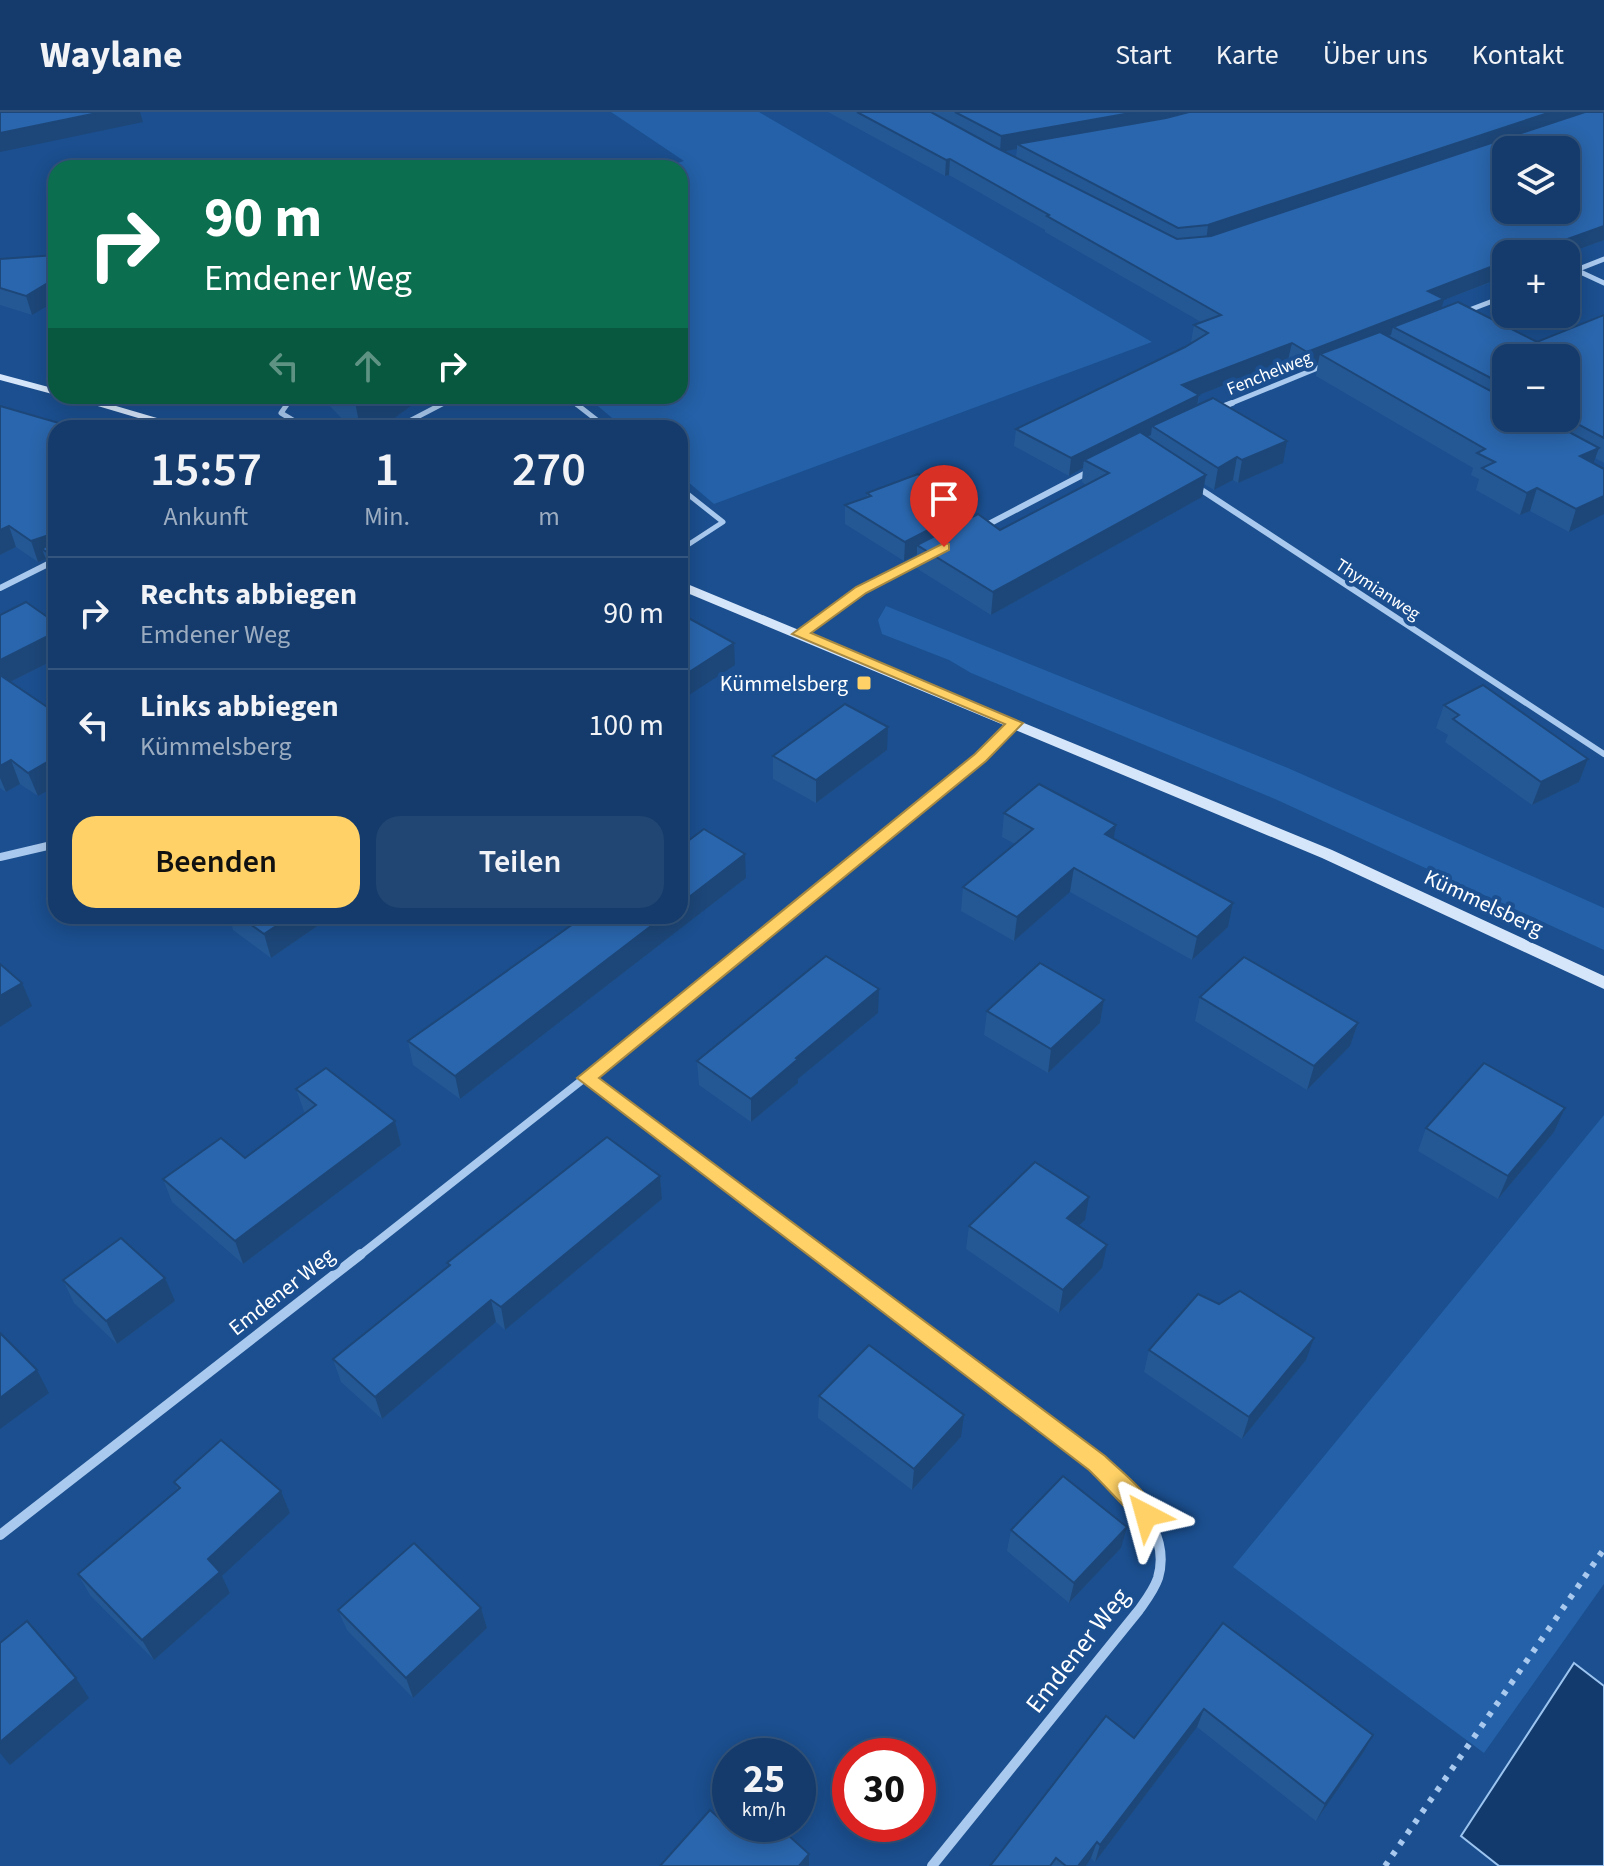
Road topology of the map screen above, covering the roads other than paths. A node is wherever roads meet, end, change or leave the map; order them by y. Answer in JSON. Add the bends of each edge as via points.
{"nodes":[{"id":1,"x":1604,"y":259,"type":"edge"},
{"id":2,"x":1580,"y":268,"type":"edge"},
{"id":3,"x":1580,"y":272,"type":"edge"},
{"id":4,"x":1604,"y":283,"type":"edge"},
{"id":5,"x":1492,"y":301,"type":"edge"},
{"id":6,"x":1462,"y":313,"type":"edge"},
{"id":7,"x":1333,"y":362,"type":"edge"},
{"id":8,"x":0,"y":377,"type":"edge"},
{"id":9,"x":48,"y":390,"type":"edge"},
{"id":10,"x":99,"y":404,"type":"edge"},
{"id":11,"x":287,"y":404,"type":"edge"},
{"id":12,"x":441,"y":404,"type":"edge"},
{"id":13,"x":576,"y":404,"type":"edge"},
{"id":14,"x":1214,"y":410,"type":"edge"},
{"id":15,"x":156,"y":420,"type":"edge"},
{"id":16,"x":293,"y":420,"type":"edge"},
{"id":17,"x":410,"y":420,"type":"edge"},
{"id":18,"x":597,"y":420,"type":"edge"},
{"id":19,"x":1095,"y":468,"type":"edge"},
{"id":20,"x":1190,"y":482,"type":"edge"},
{"id":21,"x":688,"y":494,"type":"edge"},
{"id":22,"x":971,"y":533,"type":"edge"},
{"id":23,"x":688,"y":545,"type":"edge"},
{"id":24,"x":930,"y":554,"type":"edge"},
{"id":25,"x":48,"y":564,"type":"edge"},
{"id":26,"x":0,"y":588,"type":"edge"},
{"id":27,"x":688,"y":588,"type":"edge"},
{"id":28,"x":800,"y":634,"type":"junction"},
{"id":29,"x":1015,"y":723,"type":"junction"},
{"id":30,"x":1604,"y":754,"type":"edge"},
{"id":31,"x":48,"y":846,"type":"edge"},
{"id":32,"x":0,"y":857,"type":"edge"},
{"id":33,"x":1604,"y":983,"type":"edge"},
{"id":34,"x":586,"y":1078,"type":"junction"},
{"id":35,"x":0,"y":1535,"type":"edge"},
{"id":36,"x":932,"y":1866,"type":"edge"}],
"edges":[{"from":1,"to":2,"type":"street"},
{"from":3,"to":4,"type":"street"},
{"from":5,"to":6,"type":"street"},
{"from":7,"to":14,"type":"street","name":"Fenchelweg"},
{"from":8,"to":9,"type":"main road"},
{"from":10,"to":15,"type":"main road"},
{"from":11,"to":16,"type":"lane","via":[[281,413]]},
{"from":12,"to":17,"type":"lane"},
{"from":13,"to":18,"type":"lane"},
{"from":19,"to":22,"type":"street"},
{"from":20,"to":30,"type":"street","name":"Thymianweg"},
{"from":21,"to":23,"type":"lane","via":[[723,522]]},
{"from":24,"to":28,"type":"street","via":[[861,590]]},
{"from":25,"to":26,"type":"street"},
{"from":27,"to":28,"type":"main road","name":"Kümmelsberg"},
{"from":28,"to":29,"type":"main road","name":"Kümmelsberg"},
{"from":29,"to":33,"type":"main road","name":"Kümmelsberg","via":[[1327,854]]},
{"from":29,"to":34,"type":"street","name":"Emdener Weg","via":[[825,887]]},
{"from":31,"to":32,"type":"street"},
{"from":34,"to":35,"type":"street","name":"Emdener Weg"},
{"from":34,"to":36,"type":"street","name":"Emdener Weg","via":[[1097,1463],[1139,1504],[1153,1530],[1159,1571],[1144,1602]]}]}
